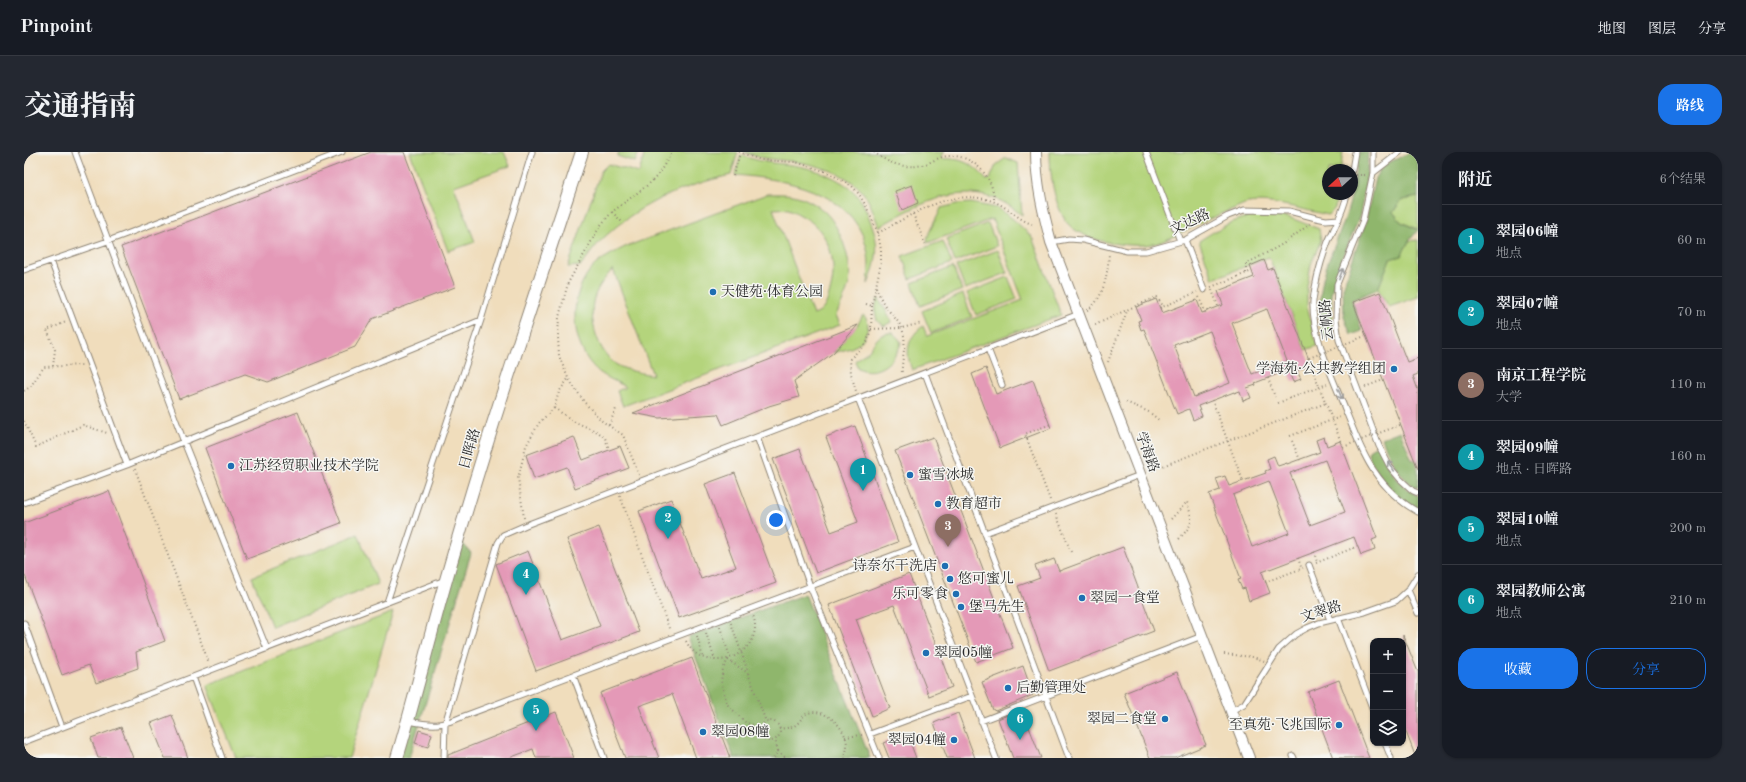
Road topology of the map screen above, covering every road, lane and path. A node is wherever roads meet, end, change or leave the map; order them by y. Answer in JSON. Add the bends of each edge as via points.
{"nodes":[{"id":1,"x":75,"y":152,"type":"edge"},
{"id":2,"x":342,"y":152,"type":"edge"},
{"id":3,"x":532,"y":152,"type":"edge"},
{"id":4,"x":582,"y":152,"type":"edge"},
{"id":5,"x":671,"y":152,"type":"edge"},
{"id":6,"x":740,"y":152,"type":"edge"},
{"id":7,"x":874,"y":152,"type":"edge"},
{"id":8,"x":1036,"y":152,"type":"edge"},
{"id":9,"x":1146,"y":152,"type":"edge"},
{"id":10,"x":1354,"y":152,"type":"edge"},
{"id":11,"x":1373,"y":152,"type":"edge"},
{"id":12,"x":1400,"y":152,"type":"edge"},
{"id":13,"x":1353,"y":164,"type":"edge"},
{"id":14,"x":1373,"y":173,"type":"junction"},
{"id":15,"x":1358,"y":174,"type":"edge"},
{"id":16,"x":733,"y":176,"type":"dead end"},
{"id":17,"x":1345,"y":200,"type":"edge"},
{"id":18,"x":994,"y":202,"type":"junction"},
{"id":19,"x":612,"y":212,"type":"junction"},
{"id":20,"x":913,"y":214,"type":"junction"},
{"id":21,"x":1316,"y":218,"type":"junction"},
{"id":22,"x":1339,"y":219,"type":"junction"},
{"id":23,"x":622,"y":222,"type":"dead end"},
{"id":24,"x":1032,"y":224,"type":"dead end"},
{"id":25,"x":878,"y":233,"type":"junction"},
{"id":26,"x":1183,"y":240,"type":"junction"},
{"id":27,"x":108,"y":241,"type":"junction"},
{"id":28,"x":1051,"y":242,"type":"junction"},
{"id":29,"x":925,"y":244,"type":"dead end"},
{"id":30,"x":1110,"y":248,"type":"junction"},
{"id":31,"x":51,"y":261,"type":"junction"},
{"id":32,"x":24,"y":270,"type":"edge"},
{"id":33,"x":1246,"y":273,"type":"dead end"},
{"id":34,"x":1211,"y":287,"type":"dead end"},
{"id":35,"x":876,"y":288,"type":"junction"},
{"id":36,"x":1204,"y":290,"type":"dead end"},
{"id":37,"x":1198,"y":292,"type":"dead end"},
{"id":38,"x":866,"y":304,"type":"dead end"},
{"id":39,"x":872,"y":306,"type":"junction"},
{"id":40,"x":1163,"y":306,"type":"dead end"},
{"id":41,"x":1219,"y":309,"type":"dead end"},
{"id":42,"x":1128,"y":311,"type":"junction"},
{"id":43,"x":1079,"y":314,"type":"junction"},
{"id":44,"x":1206,"y":314,"type":"dead end"},
{"id":45,"x":73,"y":320,"type":"junction"},
{"id":46,"x":481,"y":320,"type":"junction"},
{"id":47,"x":922,"y":323,"type":"dead end"},
{"id":48,"x":1095,"y":324,"type":"dead end"},
{"id":49,"x":902,"y":328,"type":"junction"},
{"id":50,"x":871,"y":329,"type":"junction"},
{"id":51,"x":1366,"y":336,"type":"dead end"},
{"id":52,"x":988,"y":349,"type":"junction"},
{"id":53,"x":90,"y":365,"type":"junction"},
{"id":54,"x":53,"y":366,"type":"junction"},
{"id":55,"x":925,"y":373,"type":"junction"},
{"id":56,"x":1101,"y":373,"type":"junction"},
{"id":57,"x":568,"y":378,"type":"junction"},
{"id":58,"x":1268,"y":378,"type":"dead end"},
{"id":59,"x":1383,"y":380,"type":"dead end"},
{"id":60,"x":903,"y":381,"type":"junction"},
{"id":61,"x":1334,"y":381,"type":"junction"},
{"id":62,"x":1002,"y":385,"type":"dead end"},
{"id":63,"x":1358,"y":390,"type":"junction"},
{"id":64,"x":24,"y":392,"type":"edge"},
{"id":65,"x":1275,"y":397,"type":"dead end"},
{"id":66,"x":858,"y":398,"type":"junction"},
{"id":67,"x":1212,"y":400,"type":"dead end"},
{"id":68,"x":1126,"y":402,"type":"dead end"},
{"id":69,"x":1278,"y":403,"type":"dead end"},
{"id":70,"x":1326,"y":403,"type":"junction"},
{"id":71,"x":554,"y":408,"type":"junction"},
{"id":72,"x":616,"y":409,"type":"dead end"},
{"id":73,"x":1346,"y":414,"type":"dead end"},
{"id":74,"x":24,"y":421,"type":"edge"},
{"id":75,"x":1160,"y":421,"type":"dead end"},
{"id":76,"x":1051,"y":424,"type":"dead end"},
{"id":77,"x":609,"y":425,"type":"junction"},
{"id":78,"x":1400,"y":426,"type":"dead end"},
{"id":79,"x":116,"y":435,"type":"junction"},
{"id":80,"x":1290,"y":436,"type":"dead end"},
{"id":81,"x":757,"y":437,"type":"junction"},
{"id":82,"x":1228,"y":440,"type":"junction"},
{"id":83,"x":1292,"y":441,"type":"dead end"},
{"id":84,"x":184,"y":442,"type":"junction"},
{"id":85,"x":609,"y":449,"type":"dead end"},
{"id":86,"x":1300,"y":460,"type":"dead end"},
{"id":87,"x":133,"y":463,"type":"junction"},
{"id":88,"x":127,"y":465,"type":"junction"},
{"id":89,"x":1152,"y":470,"type":"dead end"},
{"id":90,"x":1140,"y":475,"type":"junction"},
{"id":91,"x":642,"y":481,"type":"junction"},
{"id":92,"x":1243,"y":481,"type":"dead end"},
{"id":93,"x":618,"y":490,"type":"junction"},
{"id":94,"x":1418,"y":493,"type":"edge"},
{"id":95,"x":24,"y":504,"type":"edge"},
{"id":96,"x":1053,"y":508,"type":"junction"},
{"id":97,"x":1418,"y":512,"type":"edge"},
{"id":98,"x":1171,"y":519,"type":"dead end"},
{"id":99,"x":526,"y":525,"type":"junction"},
{"id":100,"x":985,"y":533,"type":"junction"},
{"id":101,"x":1179,"y":539,"type":"dead end"},
{"id":102,"x":915,"y":547,"type":"junction"},
{"id":103,"x":1070,"y":552,"type":"dead end"},
{"id":104,"x":1314,"y":552,"type":"dead end"},
{"id":105,"x":1298,"y":558,"type":"dead end"},
{"id":106,"x":1317,"y":562,"type":"dead end"},
{"id":107,"x":1309,"y":565,"type":"dead end"},
{"id":108,"x":1302,"y":568,"type":"dead end"},
{"id":109,"x":1418,"y":574,"type":"edge"},
{"id":110,"x":446,"y":579,"type":"junction"},
{"id":111,"x":810,"y":586,"type":"junction"},
{"id":112,"x":1408,"y":590,"type":"junction"},
{"id":113,"x":387,"y":602,"type":"junction"},
{"id":114,"x":751,"y":608,"type":"junction"},
{"id":115,"x":1418,"y":613,"type":"edge"},
{"id":116,"x":729,"y":616,"type":"junction"},
{"id":117,"x":1338,"y":618,"type":"junction"},
{"id":118,"x":1330,"y":620,"type":"junction"},
{"id":119,"x":717,"y":621,"type":"junction"},
{"id":120,"x":24,"y":623,"type":"edge"},
{"id":121,"x":704,"y":626,"type":"junction"},
{"id":122,"x":695,"y":629,"type":"junction"},
{"id":123,"x":683,"y":634,"type":"junction"},
{"id":124,"x":1202,"y":636,"type":"junction"},
{"id":125,"x":673,"y":638,"type":"junction"},
{"id":126,"x":267,"y":649,"type":"junction"},
{"id":127,"x":1224,"y":654,"type":"dead end"},
{"id":128,"x":703,"y":658,"type":"junction"},
{"id":129,"x":729,"y":658,"type":"junction"},
{"id":130,"x":715,"y":660,"type":"junction"},
{"id":131,"x":1268,"y":663,"type":"junction"},
{"id":132,"x":212,"y":670,"type":"junction"},
{"id":133,"x":748,"y":673,"type":"junction"},
{"id":134,"x":573,"y":675,"type":"junction"},
{"id":135,"x":193,"y":677,"type":"junction"},
{"id":136,"x":972,"y":696,"type":"junction"},
{"id":137,"x":1046,"y":696,"type":"junction"},
{"id":138,"x":1370,"y":702,"type":"edge"},
{"id":139,"x":1231,"y":711,"type":"junction"},
{"id":140,"x":409,"y":721,"type":"junction"},
{"id":141,"x":981,"y":721,"type":"junction"},
{"id":142,"x":766,"y":722,"type":"junction"},
{"id":143,"x":445,"y":724,"type":"junction"},
{"id":144,"x":62,"y":727,"type":"junction"},
{"id":145,"x":761,"y":727,"type":"junction"},
{"id":146,"x":779,"y":729,"type":"junction"},
{"id":147,"x":870,"y":734,"type":"junction"},
{"id":148,"x":845,"y":737,"type":"junction"},
{"id":149,"x":775,"y":740,"type":"junction"},
{"id":150,"x":24,"y":742,"type":"edge"},
{"id":151,"x":1386,"y":746,"type":"edge"},
{"id":152,"x":778,"y":751,"type":"junction"},
{"id":153,"x":1246,"y":757,"type":"edge"},
{"id":154,"x":222,"y":758,"type":"edge"},
{"id":155,"x":397,"y":758,"type":"edge"},
{"id":156,"x":444,"y":758,"type":"edge"},
{"id":157,"x":604,"y":758,"type":"edge"},
{"id":158,"x":774,"y":758,"type":"edge"},
{"id":159,"x":786,"y":758,"type":"edge"},
{"id":160,"x":844,"y":758,"type":"edge"},
{"id":161,"x":879,"y":758,"type":"edge"},
{"id":162,"x":996,"y":758,"type":"edge"},
{"id":163,"x":1069,"y":758,"type":"edge"},
{"id":164,"x":1391,"y":758,"type":"edge"}],
"edges":[{"from":1,"to":27,"type":"lane"},
{"from":2,"to":27,"type":"lane"},
{"from":3,"to":46,"type":"lane"},
{"from":4,"to":110,"type":"street","name":"日晖路","via":[[498,407]]},
{"from":5,"to":19,"type":"path","via":[[658,175]]},
{"from":6,"to":16,"type":"path"},
{"from":6,"to":25,"type":"path","via":[[761,160],[796,162],[826,172],[852,186],[866,206]]},
{"from":7,"to":18,"type":"path","via":[[894,165],[906,166],[921,165],[949,156],[968,159],[986,175]]},
{"from":8,"to":28,"type":"street","name":"学海路","via":[[1041,201]]},
{"from":9,"to":26,"type":"lane"},
{"from":10,"to":13,"type":"lane"},
{"from":11,"to":14,"type":"lane","name":"云帆路"},
{"from":12,"to":14,"type":"lane"},
{"from":14,"to":15,"type":"path"},
{"from":63,"to":14,"type":"lane","name":"云帆路","one_way":true,"via":[[1340,340],[1336,319],[1337,284],[1363,220]]},
{"from":17,"to":22,"type":"lane","name":"云帆路"},
{"from":18,"to":20,"type":"path","via":[[981,198],[957,197]]},
{"from":18,"to":24,"type":"path"},
{"from":19,"to":23,"type":"path"},
{"from":19,"to":57,"type":"path","via":[[600,226],[568,283],[559,317],[558,336],[559,356]]},
{"from":20,"to":25,"type":"path"},
{"from":20,"to":29,"type":"path"},
{"from":21,"to":22,"type":"lane","name":"文达路"},
{"from":21,"to":26,"type":"lane","name":"文达路","via":[[1289,211],[1244,210]]},
{"from":21,"to":33,"type":"path","via":[[1282,244],[1246,264]]},
{"from":22,"to":61,"type":"lane","name":"云帆路","via":[[1328,242],[1313,301],[1321,345]]},
{"from":25,"to":35,"type":"path","via":[[881,250]]},
{"from":26,"to":30,"type":"lane","name":"文达路","via":[[1146,251]]},
{"from":26,"to":36,"type":"lane"},
{"from":27,"to":31,"type":"lane"},
{"from":27,"to":84,"type":"lane"},
{"from":28,"to":30,"type":"lane","name":"文达路","via":[[1083,240]]},
{"from":28,"to":43,"type":"street","name":"学海路"},
{"from":30,"to":43,"type":"path","via":[[1108,273],[1099,295],[1089,309]]},
{"from":31,"to":32,"type":"lane"},
{"from":31,"to":45,"type":"lane"},
{"from":34,"to":41,"type":"path"},
{"from":35,"to":39,"type":"path"},
{"from":35,"to":49,"type":"path"},
{"from":37,"to":44,"type":"path"},
{"from":38,"to":39,"type":"path"},
{"from":39,"to":50,"type":"path"},
{"from":40,"to":42,"type":"path","via":[[1157,297],[1135,305]]},
{"from":42,"to":48,"type":"path"},
{"from":42,"to":56,"type":"path","via":[[1110,359]]},
{"from":43,"to":52,"type":"lane"},
{"from":43,"to":56,"type":"street","name":"学海路"},
{"from":45,"to":53,"type":"lane"},
{"from":45,"to":54,"type":"path","via":[[47,330],[55,350]]},
{"from":46,"to":84,"type":"lane"},
{"from":46,"to":113,"type":"lane"},
{"from":47,"to":49,"type":"path"},
{"from":49,"to":50,"type":"path"},
{"from":49,"to":60,"type":"path","via":[[905,344],[902,356]]},
{"from":50,"to":66,"type":"path","via":[[867,342],[850,359],[851,374]]},
{"from":51,"to":70,"type":"path","bridge":true,"via":[[1308,358]]},
{"from":52,"to":55,"type":"lane"},
{"from":52,"to":62,"type":"lane"},
{"from":53,"to":54,"type":"path"},
{"from":53,"to":79,"type":"lane"},
{"from":54,"to":64,"type":"path","via":[[44,367]]},
{"from":55,"to":60,"type":"lane"},
{"from":55,"to":100,"type":"lane"},
{"from":56,"to":90,"type":"street","name":"学海路"},
{"from":57,"to":71,"type":"path","via":[[559,392]]},
{"from":57,"to":77,"type":"path","via":[[585,403]]},
{"from":58,"to":65,"type":"path"},
{"from":59,"to":63,"type":"path"},
{"from":60,"to":66,"type":"lane"},
{"from":61,"to":69,"type":"path"},
{"from":61,"to":97,"type":"lane","name":"云帆路","one_way":true,"via":[[1362,450],[1373,470],[1404,505]]},
{"from":94,"to":63,"type":"lane","name":"云帆路","one_way":true,"via":[[1390,467]]},
{"from":66,"to":81,"type":"lane"},
{"from":66,"to":102,"type":"lane"},
{"from":67,"to":82,"type":"path"},
{"from":68,"to":75,"type":"path","via":[[1149,412]]},
{"from":70,"to":78,"type":"path","bridge":true,"via":[[1343,447]]},
{"from":70,"to":82,"type":"path"},
{"from":71,"to":85,"type":"path","via":[[575,422],[598,432],[605,438]]},
{"from":71,"to":99,"type":"path","via":[[539,423],[521,461],[518,478]]},
{"from":72,"to":77,"type":"path"},
{"from":73,"to":80,"type":"path"},
{"from":74,"to":79,"type":"path","via":[[36,446],[83,425]]},
{"from":76,"to":96,"type":"path","via":[[1025,434]]},
{"from":77,"to":91,"type":"path","via":[[623,435]]},
{"from":79,"to":88,"type":"lane"},
{"from":81,"to":91,"type":"lane"},
{"from":81,"to":111,"type":"lane"},
{"from":82,"to":89,"type":"path"},
{"from":82,"to":92,"type":"path"},
{"from":83,"to":86,"type":"path"},
{"from":84,"to":87,"type":"lane"},
{"from":84,"to":126,"type":"lane"},
{"from":87,"to":88,"type":"lane"},
{"from":87,"to":132,"type":"path"},
{"from":88,"to":95,"type":"lane"},
{"from":90,"to":96,"type":"lane"},
{"from":90,"to":124,"type":"street","name":"学海路"},
{"from":91,"to":93,"type":"lane"},
{"from":93,"to":99,"type":"lane"},
{"from":93,"to":125,"type":"path"},
{"from":96,"to":100,"type":"lane"},
{"from":96,"to":103,"type":"path"},
{"from":98,"to":101,"type":"path","via":[[1187,502],[1191,527]]},
{"from":99,"to":143,"type":"lane","via":[[503,535],[498,543]]},
{"from":100,"to":137,"type":"lane"},
{"from":102,"to":111,"type":"lane"},
{"from":102,"to":136,"type":"lane"},
{"from":104,"to":106,"type":"path"},
{"from":105,"to":108,"type":"path"},
{"from":107,"to":118,"type":"lane"},
{"from":109,"to":112,"type":"lane","name":"文翠路"},
{"from":110,"to":113,"type":"lane"},
{"from":110,"to":140,"type":"street","name":"日晖路"},
{"from":111,"to":114,"type":"lane"},
{"from":111,"to":147,"type":"lane"},
{"from":112,"to":115,"type":"lane"},
{"from":112,"to":117,"type":"lane","name":"文翠路","via":[[1396,601],[1385,606]]},
{"from":113,"to":126,"type":"lane"},
{"from":114,"to":116,"type":"lane"},
{"from":114,"to":129,"type":"path","via":[[756,622],[753,638],[743,650]]},
{"from":116,"to":119,"type":"lane"},
{"from":116,"to":133,"type":"path"},
{"from":117,"to":118,"type":"lane","name":"文翠路"},
{"from":117,"to":138,"type":"lane"},
{"from":118,"to":131,"type":"lane","name":"文翠路","via":[[1296,634]]},
{"from":119,"to":121,"type":"lane"},
{"from":119,"to":129,"type":"path"},
{"from":120,"to":144,"type":"lane"},
{"from":121,"to":122,"type":"lane"},
{"from":121,"to":130,"type":"path"},
{"from":122,"to":123,"type":"lane"},
{"from":122,"to":128,"type":"path"},
{"from":123,"to":125,"type":"lane"},
{"from":123,"to":128,"type":"path","via":[[695,654]]},
{"from":124,"to":137,"type":"lane"},
{"from":124,"to":139,"type":"street","name":"学海路"},
{"from":125,"to":134,"type":"lane"},
{"from":126,"to":132,"type":"lane"},
{"from":127,"to":131,"type":"path","via":[[1253,657]]},
{"from":128,"to":130,"type":"path"},
{"from":129,"to":130,"type":"path"},
{"from":129,"to":133,"type":"path"},
{"from":129,"to":145,"type":"path","via":[[723,669],[721,681],[727,704],[746,723]]},
{"from":131,"to":139,"type":"lane","name":"文翠路","via":[[1244,704]]},
{"from":132,"to":135,"type":"lane"},
{"from":133,"to":142,"type":"path"},
{"from":134,"to":143,"type":"lane"},
{"from":134,"to":157,"type":"lane"},
{"from":135,"to":144,"type":"lane"},
{"from":135,"to":154,"type":"lane"},
{"from":136,"to":141,"type":"lane"},
{"from":136,"to":147,"type":"lane"},
{"from":137,"to":141,"type":"lane"},
{"from":137,"to":163,"type":"lane"},
{"from":139,"to":153,"type":"street","name":"学海路"},
{"from":140,"to":143,"type":"lane"},
{"from":140,"to":155,"type":"street","name":"日晖路"},
{"from":141,"to":162,"type":"lane"},
{"from":142,"to":145,"type":"path"},
{"from":142,"to":146,"type":"path","via":[[773,722]]},
{"from":143,"to":156,"type":"lane"},
{"from":144,"to":150,"type":"lane"},
{"from":145,"to":149,"type":"path","via":[[763,739]]},
{"from":146,"to":148,"type":"path","via":[[794,726],[804,716],[813,713],[828,716]]},
{"from":146,"to":149,"type":"path","via":[[779,735]]},
{"from":147,"to":148,"type":"path"},
{"from":147,"to":161,"type":"lane"},
{"from":148,"to":160,"type":"path","via":[[847,747]]},
{"from":149,"to":152,"type":"path"},
{"from":151,"to":164,"type":"lane"},
{"from":152,"to":158,"type":"path"},
{"from":152,"to":159,"type":"path"}]}
